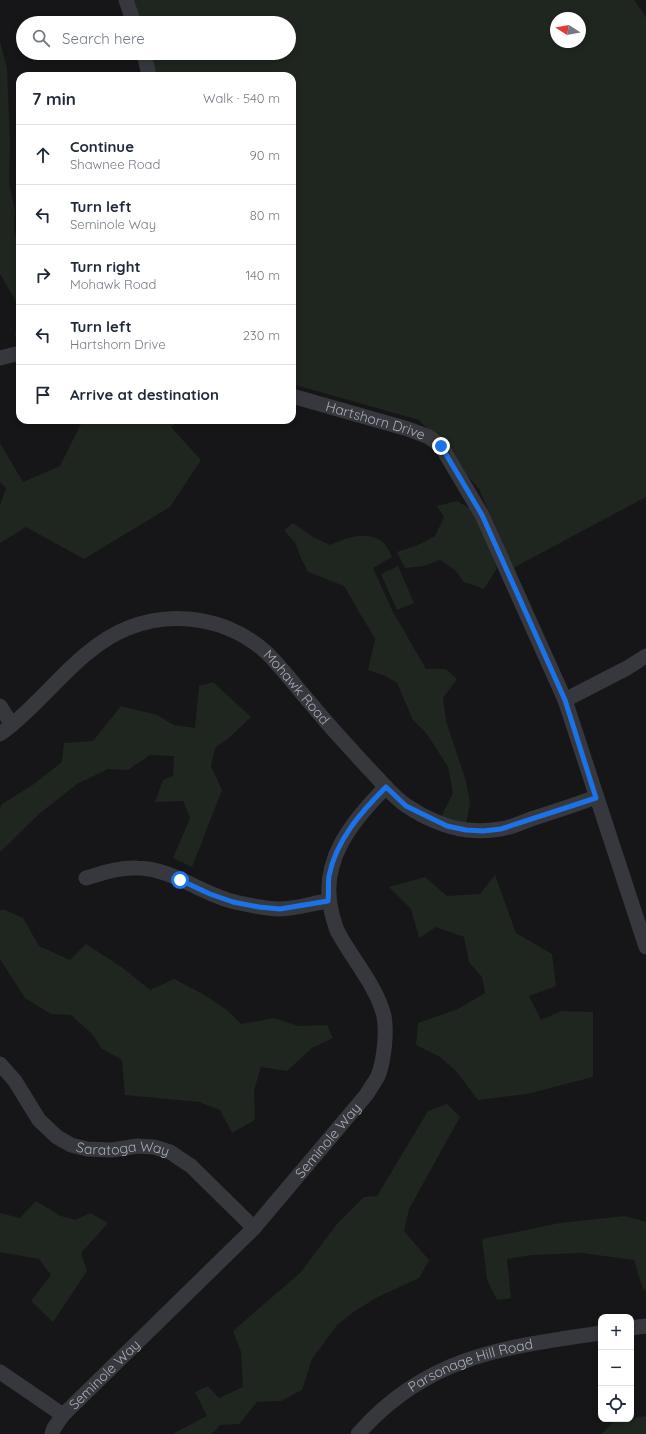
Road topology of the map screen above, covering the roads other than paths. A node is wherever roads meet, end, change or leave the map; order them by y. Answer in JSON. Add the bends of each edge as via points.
{"nodes":[{"id":1,"x":126,"y":0,"type":"edge"},
{"id":2,"x":132,"y":16,"type":"edge"},
{"id":3,"x":146,"y":60,"type":"edge"},
{"id":4,"x":148,"y":72,"type":"edge"},
{"id":5,"x":16,"y":354,"type":"edge"},
{"id":6,"x":0,"y":358,"type":"edge"},
{"id":7,"x":296,"y":397,"type":"edge"},
{"id":8,"x":646,"y":656,"type":"edge"},
{"id":9,"x":565,"y":700,"type":"junction"},
{"id":10,"x":0,"y":706,"type":"edge"},
{"id":11,"x":6,"y":730,"type":"edge"},
{"id":12,"x":386,"y":787,"type":"junction"},
{"id":13,"x":596,"y":798,"type":"junction"},
{"id":14,"x":86,"y":878,"type":"dead end"},
{"id":15,"x":328,"y":901,"type":"junction"},
{"id":16,"x":646,"y":947,"type":"edge"},
{"id":17,"x":0,"y":1064,"type":"edge"},
{"id":18,"x":254,"y":1228,"type":"junction"},
{"id":19,"x":646,"y":1326,"type":"edge"},
{"id":20,"x":634,"y":1328,"type":"edge"},
{"id":21,"x":598,"y":1333,"type":"edge"},
{"id":22,"x":0,"y":1372,"type":"edge"},
{"id":23,"x":63,"y":1415,"type":"junction"},
{"id":24,"x":52,"y":1434,"type":"edge"},
{"id":25,"x":358,"y":1434,"type":"edge"}],
"edges":[{"from":1,"to":2,"type":"street"},
{"from":3,"to":4,"type":"street"},
{"from":5,"to":6,"type":"street"},
{"from":7,"to":9,"type":"street","name":"Hartshorn Drive","via":[[408,429],[429,437],[441,446],[482,515]]},
{"from":8,"to":9,"type":"street"},
{"from":9,"to":13,"type":"street","name":"Hartshorn Drive"},
{"from":10,"to":11,"type":"street"},
{"from":11,"to":12,"type":"street","name":"Mohawk Road","via":[[69,669],[103,641],[140,623],[167,618],[194,619],[233,630],[267,653]]},
{"from":12,"to":13,"type":"street","name":"Mohawk Road","via":[[406,806],[447,826],[483,831],[501,829]]},
{"from":12,"to":15,"type":"street","name":"Seminole Way","via":[[359,816],[337,851],[329,876]]},
{"from":13,"to":16,"type":"street","name":"Hartshorn Drive"},
{"from":14,"to":15,"type":"street","via":[[118,869],[138,868],[156,870],[210,894],[259,907],[280,909]]},
{"from":15,"to":18,"type":"street","name":"Seminole Way","via":[[338,933],[375,994],[384,1016],[383,1057],[378,1075],[367,1094]]},
{"from":17,"to":18,"type":"street","name":"Saratoga Way","via":[[15,1081],[38,1120],[57,1137],[71,1145],[87,1149],[112,1150],[137,1146],[154,1147],[170,1152],[191,1166]]},
{"from":18,"to":23,"type":"street","name":"Seminole Way"},
{"from":19,"to":20,"type":"street"},
{"from":21,"to":25,"type":"street","name":"Parsonage Hill Road","via":[[486,1353],[448,1367],[393,1400]]},
{"from":22,"to":23,"type":"street"},
{"from":23,"to":24,"type":"street","name":"Seminole Way"}]}
